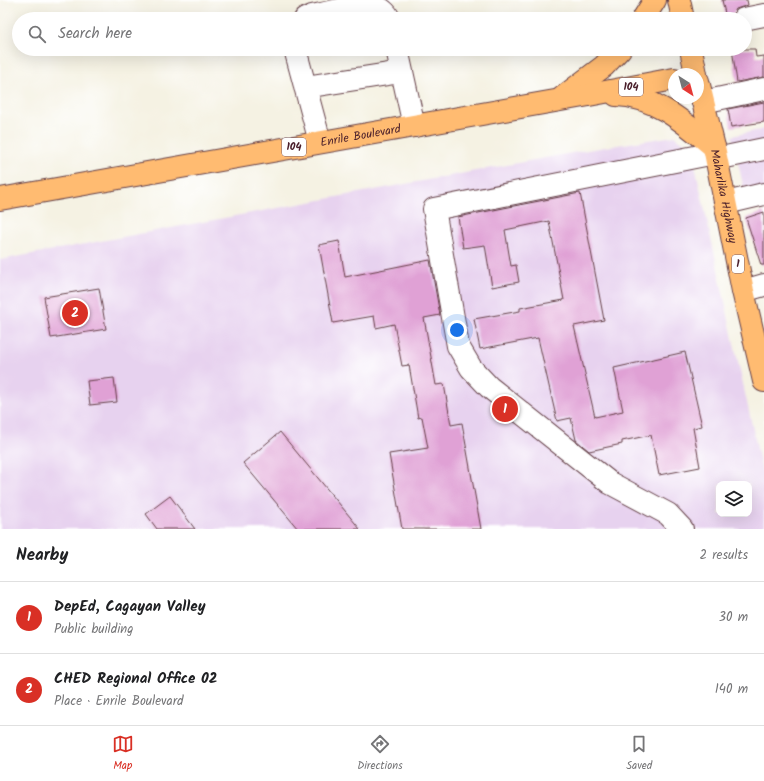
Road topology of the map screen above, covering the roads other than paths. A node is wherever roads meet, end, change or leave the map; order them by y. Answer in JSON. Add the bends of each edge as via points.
{"nodes":[{"id":1,"x":655,"y":0,"type":"edge"},
{"id":2,"x":679,"y":0,"type":"edge"},
{"id":3,"x":334,"y":12,"type":"edge"},
{"id":4,"x":384,"y":12,"type":"edge"},
{"id":5,"x":647,"y":12,"type":"edge"},
{"id":6,"x":682,"y":12,"type":"edge"},
{"id":7,"x":764,"y":15,"type":"edge"},
{"id":8,"x":752,"y":17,"type":"edge"},
{"id":9,"x":297,"y":56,"type":"edge"},
{"id":10,"x":398,"y":56,"type":"edge"},
{"id":11,"x":613,"y":56,"type":"edge"},
{"id":12,"x":692,"y":56,"type":"edge"},
{"id":13,"x":695,"y":68,"type":"edge"},
{"id":14,"x":401,"y":72,"type":"junction"},
{"id":15,"x":668,"y":79,"type":"edge"},
{"id":16,"x":305,"y":87,"type":"junction"},
{"id":17,"x":764,"y":90,"type":"edge"},
{"id":18,"x":589,"y":95,"type":"junction"},
{"id":19,"x":560,"y":100,"type":"junction"},
{"id":20,"x":704,"y":102,"type":"edge"},
{"id":21,"x":703,"y":104,"type":"edge"},
{"id":22,"x":414,"y":126,"type":"junction"},
{"id":23,"x":320,"y":142,"type":"junction"},
{"id":24,"x":764,"y":149,"type":"edge"},
{"id":25,"x":715,"y":153,"type":"junction"},
{"id":26,"x":764,"y":194,"type":"edge"},
{"id":27,"x":0,"y":199,"type":"edge"},
{"id":28,"x":726,"y":203,"type":"junction"},
{"id":29,"x":764,"y":285,"type":"edge"},
{"id":30,"x":743,"y":291,"type":"junction"},
{"id":31,"x":764,"y":381,"type":"edge"},
{"id":32,"x":682,"y":529,"type":"edge"}],
"edges":[{"from":1,"to":5,"type":"highway"},
{"from":2,"to":6,"type":"highway"},
{"from":3,"to":4,"type":"street","via":[[367,6],[379,8]]},
{"from":7,"to":8,"type":"street"},
{"from":9,"to":16,"type":"street"},
{"from":10,"to":14,"type":"street"},
{"from":11,"to":19,"type":"highway"},
{"from":12,"to":13,"type":"highway"},
{"from":14,"to":16,"type":"street"},
{"from":14,"to":22,"type":"street"},
{"from":15,"to":18,"type":"highway","name":"Enrile Boulevard","number":"104"},
{"from":16,"to":23,"type":"street"},
{"from":17,"to":20,"type":"street"},
{"from":18,"to":19,"type":"highway","name":"Enrile Boulevard","number":"104"},
{"from":18,"to":25,"type":"highway","via":[[624,95],[648,101],[676,116]]},
{"from":19,"to":22,"type":"highway","name":"Enrile Boulevard","number":"104"},
{"from":21,"to":25,"type":"highway","name":"Maharlika Highway","number":"1"},
{"from":22,"to":23,"type":"highway","name":"Enrile Boulevard","number":"104"},
{"from":23,"to":27,"type":"highway","name":"Enrile Boulevard","number":"104"},
{"from":24,"to":25,"type":"street"},
{"from":25,"to":28,"type":"highway","name":"Maharlika Highway","number":"1"},
{"from":25,"to":32,"type":"street","via":[[434,209],[458,346],[471,368],[489,387],[610,483],[668,514]]},
{"from":26,"to":28,"type":"street"},
{"from":28,"to":30,"type":"highway","name":"Maharlika Highway","number":"1"},
{"from":29,"to":30,"type":"street"},
{"from":30,"to":31,"type":"highway","name":"Maharlika Highway","number":"1"}]}
